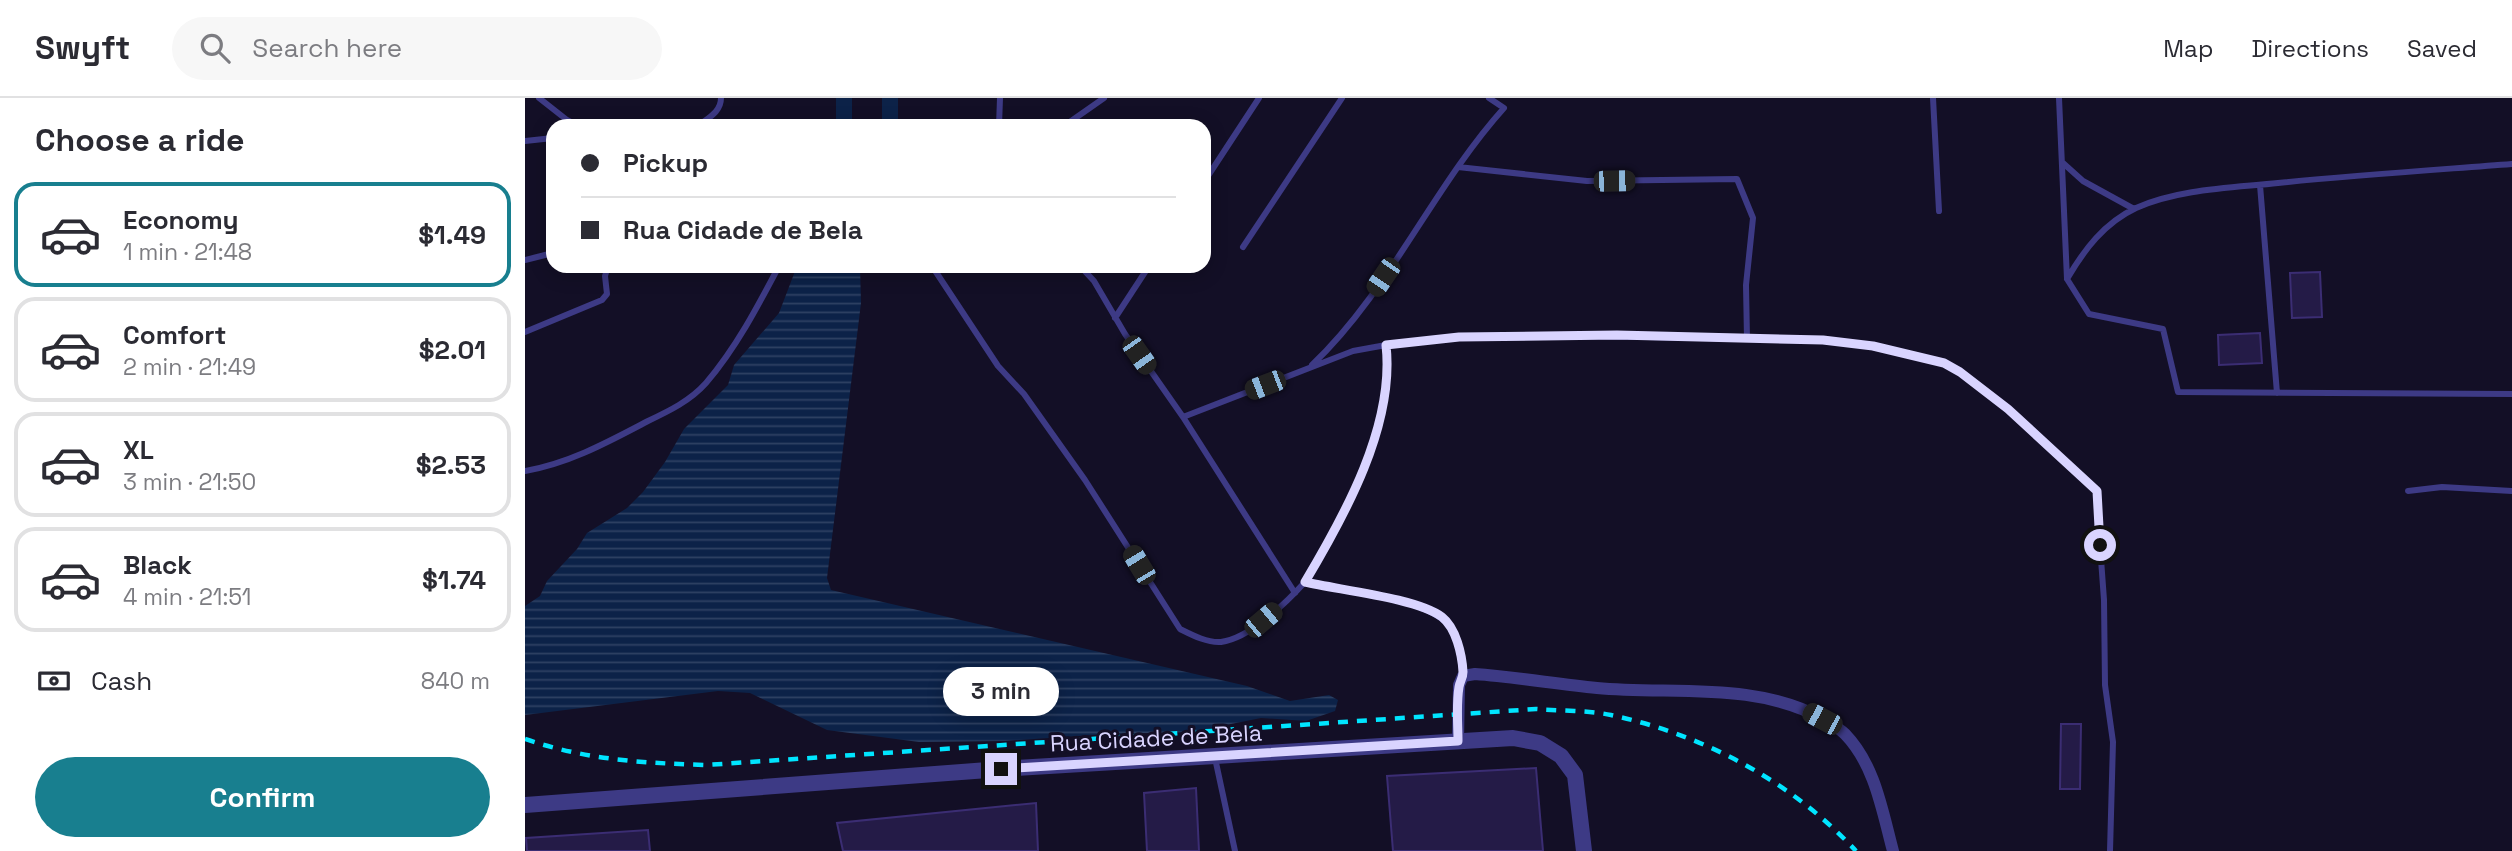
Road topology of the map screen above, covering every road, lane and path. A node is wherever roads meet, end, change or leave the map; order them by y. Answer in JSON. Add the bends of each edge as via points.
{"nodes":[{"id":1,"x":539,"y":98,"type":"edge"},
{"id":2,"x":721,"y":98,"type":"edge"},
{"id":3,"x":1000,"y":98,"type":"edge"},
{"id":4,"x":1104,"y":98,"type":"edge"},
{"id":5,"x":1259,"y":98,"type":"edge"},
{"id":6,"x":1342,"y":98,"type":"edge"},
{"id":7,"x":1489,"y":98,"type":"edge"},
{"id":8,"x":1933,"y":98,"type":"edge"},
{"id":9,"x":2059,"y":98,"type":"edge"},
{"id":10,"x":566,"y":119,"type":"edge"},
{"id":11,"x":707,"y":119,"type":"edge"},
{"id":12,"x":999,"y":119,"type":"edge"},
{"id":13,"x":1074,"y":119,"type":"edge"},
{"id":14,"x":546,"y":139,"type":"edge"},
{"id":15,"x":525,"y":141,"type":"edge"},
{"id":16,"x":2063,"y":162,"type":"junction"},
{"id":17,"x":2512,"y":164,"type":"edge"},
{"id":18,"x":1458,"y":167,"type":"junction"},
{"id":19,"x":1211,"y":172,"type":"edge"},
{"id":20,"x":2260,"y":185,"type":"junction"},
{"id":21,"x":2134,"y":209,"type":"junction"},
{"id":22,"x":1939,"y":211,"type":"dead end"},
{"id":23,"x":1243,"y":247,"type":"dead end"},
{"id":24,"x":546,"y":256,"type":"edge"},
{"id":25,"x":525,"y":260,"type":"edge"},
{"id":26,"x":606,"y":273,"type":"edge"},
{"id":27,"x":775,"y":273,"type":"edge"},
{"id":28,"x":937,"y":273,"type":"edge"},
{"id":29,"x":1087,"y":273,"type":"edge"},
{"id":30,"x":1144,"y":273,"type":"edge"},
{"id":31,"x":2067,"y":279,"type":"junction"},
{"id":32,"x":1115,"y":318,"type":"junction"},
{"id":33,"x":525,"y":332,"type":"edge"},
{"id":34,"x":1747,"y":338,"type":"junction"},
{"id":35,"x":1386,"y":345,"type":"junction"},
{"id":36,"x":1308,"y":369,"type":"junction"},
{"id":37,"x":2277,"y":393,"type":"junction"},
{"id":38,"x":2512,"y":394,"type":"edge"},
{"id":39,"x":1183,"y":417,"type":"junction"},
{"id":40,"x":525,"y":471,"type":"edge"},
{"id":41,"x":2407,"y":491,"type":"dead end"},
{"id":42,"x":2512,"y":491,"type":"edge"},
{"id":43,"x":1305,"y":582,"type":"junction"},
{"id":44,"x":1295,"y":593,"type":"junction"},
{"id":45,"x":1463,"y":676,"type":"junction"},
{"id":46,"x":1458,"y":741,"type":"junction"},
{"id":47,"x":1215,"y":758,"type":"junction"},
{"id":48,"x":525,"y":805,"type":"edge"},
{"id":49,"x":1235,"y":851,"type":"edge"},
{"id":50,"x":1584,"y":851,"type":"edge"},
{"id":51,"x":1893,"y":851,"type":"edge"},
{"id":52,"x":2111,"y":851,"type":"edge"}],
"edges":[{"from":1,"to":10,"type":"lane"},
{"from":2,"to":11,"type":"lane"},
{"from":3,"to":12,"type":"lane"},
{"from":4,"to":13,"type":"lane"},
{"from":5,"to":19,"type":"lane"},
{"from":6,"to":23,"type":"lane"},
{"from":7,"to":18,"type":"lane","via":[[1504,108]]},
{"from":8,"to":22,"type":"lane"},
{"from":9,"to":16,"type":"lane"},
{"from":14,"to":15,"type":"lane"},
{"from":16,"to":21,"type":"lane","via":[[2083,181]]},
{"from":16,"to":31,"type":"lane"},
{"from":17,"to":20,"type":"lane"},
{"from":18,"to":34,"type":"lane","via":[[1587,181],[1737,179],[1753,218],[1746,285]]},
{"from":18,"to":36,"type":"lane","via":[[1357,314]]},
{"from":20,"to":21,"type":"lane","via":[[2193,192]]},
{"from":20,"to":37,"type":"lane"},
{"from":21,"to":31,"type":"lane","via":[[2106,227],[2082,252]]},
{"from":24,"to":25,"type":"lane"},
{"from":26,"to":33,"type":"lane","via":[[607,294],[602,300]]},
{"from":27,"to":40,"type":"lane","via":[[718,367],[685,402],[583,455]]},
{"from":28,"to":44,"type":"lane","via":[[998,366],[1024,394],[1085,480],[1180,629],[1220,642],[1239,636]]},
{"from":29,"to":32,"type":"lane"},
{"from":30,"to":32,"type":"lane"},
{"from":31,"to":37,"type":"lane","via":[[2089,314],[2163,329],[2178,392]]},
{"from":32,"to":39,"type":"lane"},
{"from":34,"to":35,"type":"lane","via":[[1529,335]]},
{"from":34,"to":52,"type":"lane","via":[[1847,342],[1944,363],[2008,409],[2097,491],[2105,685],[2113,742]]},
{"from":35,"to":36,"type":"lane","via":[[1353,351]]},
{"from":35,"to":43,"type":"lane","via":[[1389,366],[1384,403],[1359,484]]},
{"from":36,"to":39,"type":"lane"},
{"from":37,"to":38,"type":"lane"},
{"from":39,"to":44,"type":"lane"},
{"from":41,"to":42,"type":"lane","via":[[2442,487]]},
{"from":43,"to":44,"type":"lane"},
{"from":43,"to":45,"type":"lane","via":[[1392,599],[1442,618],[1458,647]]},
{"from":45,"to":46,"type":"street"},
{"from":45,"to":51,"type":"street","via":[[1719,693],[1768,698],[1802,708],[1843,731],[1855,746],[1868,768]]},
{"from":46,"to":47,"type":"street","name":"Rua Cidade de Bela"},
{"from":46,"to":50,"type":"street","name":"Rua Cidade de Bela","via":[[1513,738],[1540,743],[1561,756],[1575,775]]},
{"from":47,"to":48,"type":"street","name":"Rua Cidade de Bela","via":[[1001,769]]},
{"from":47,"to":49,"type":"lane"}]}
